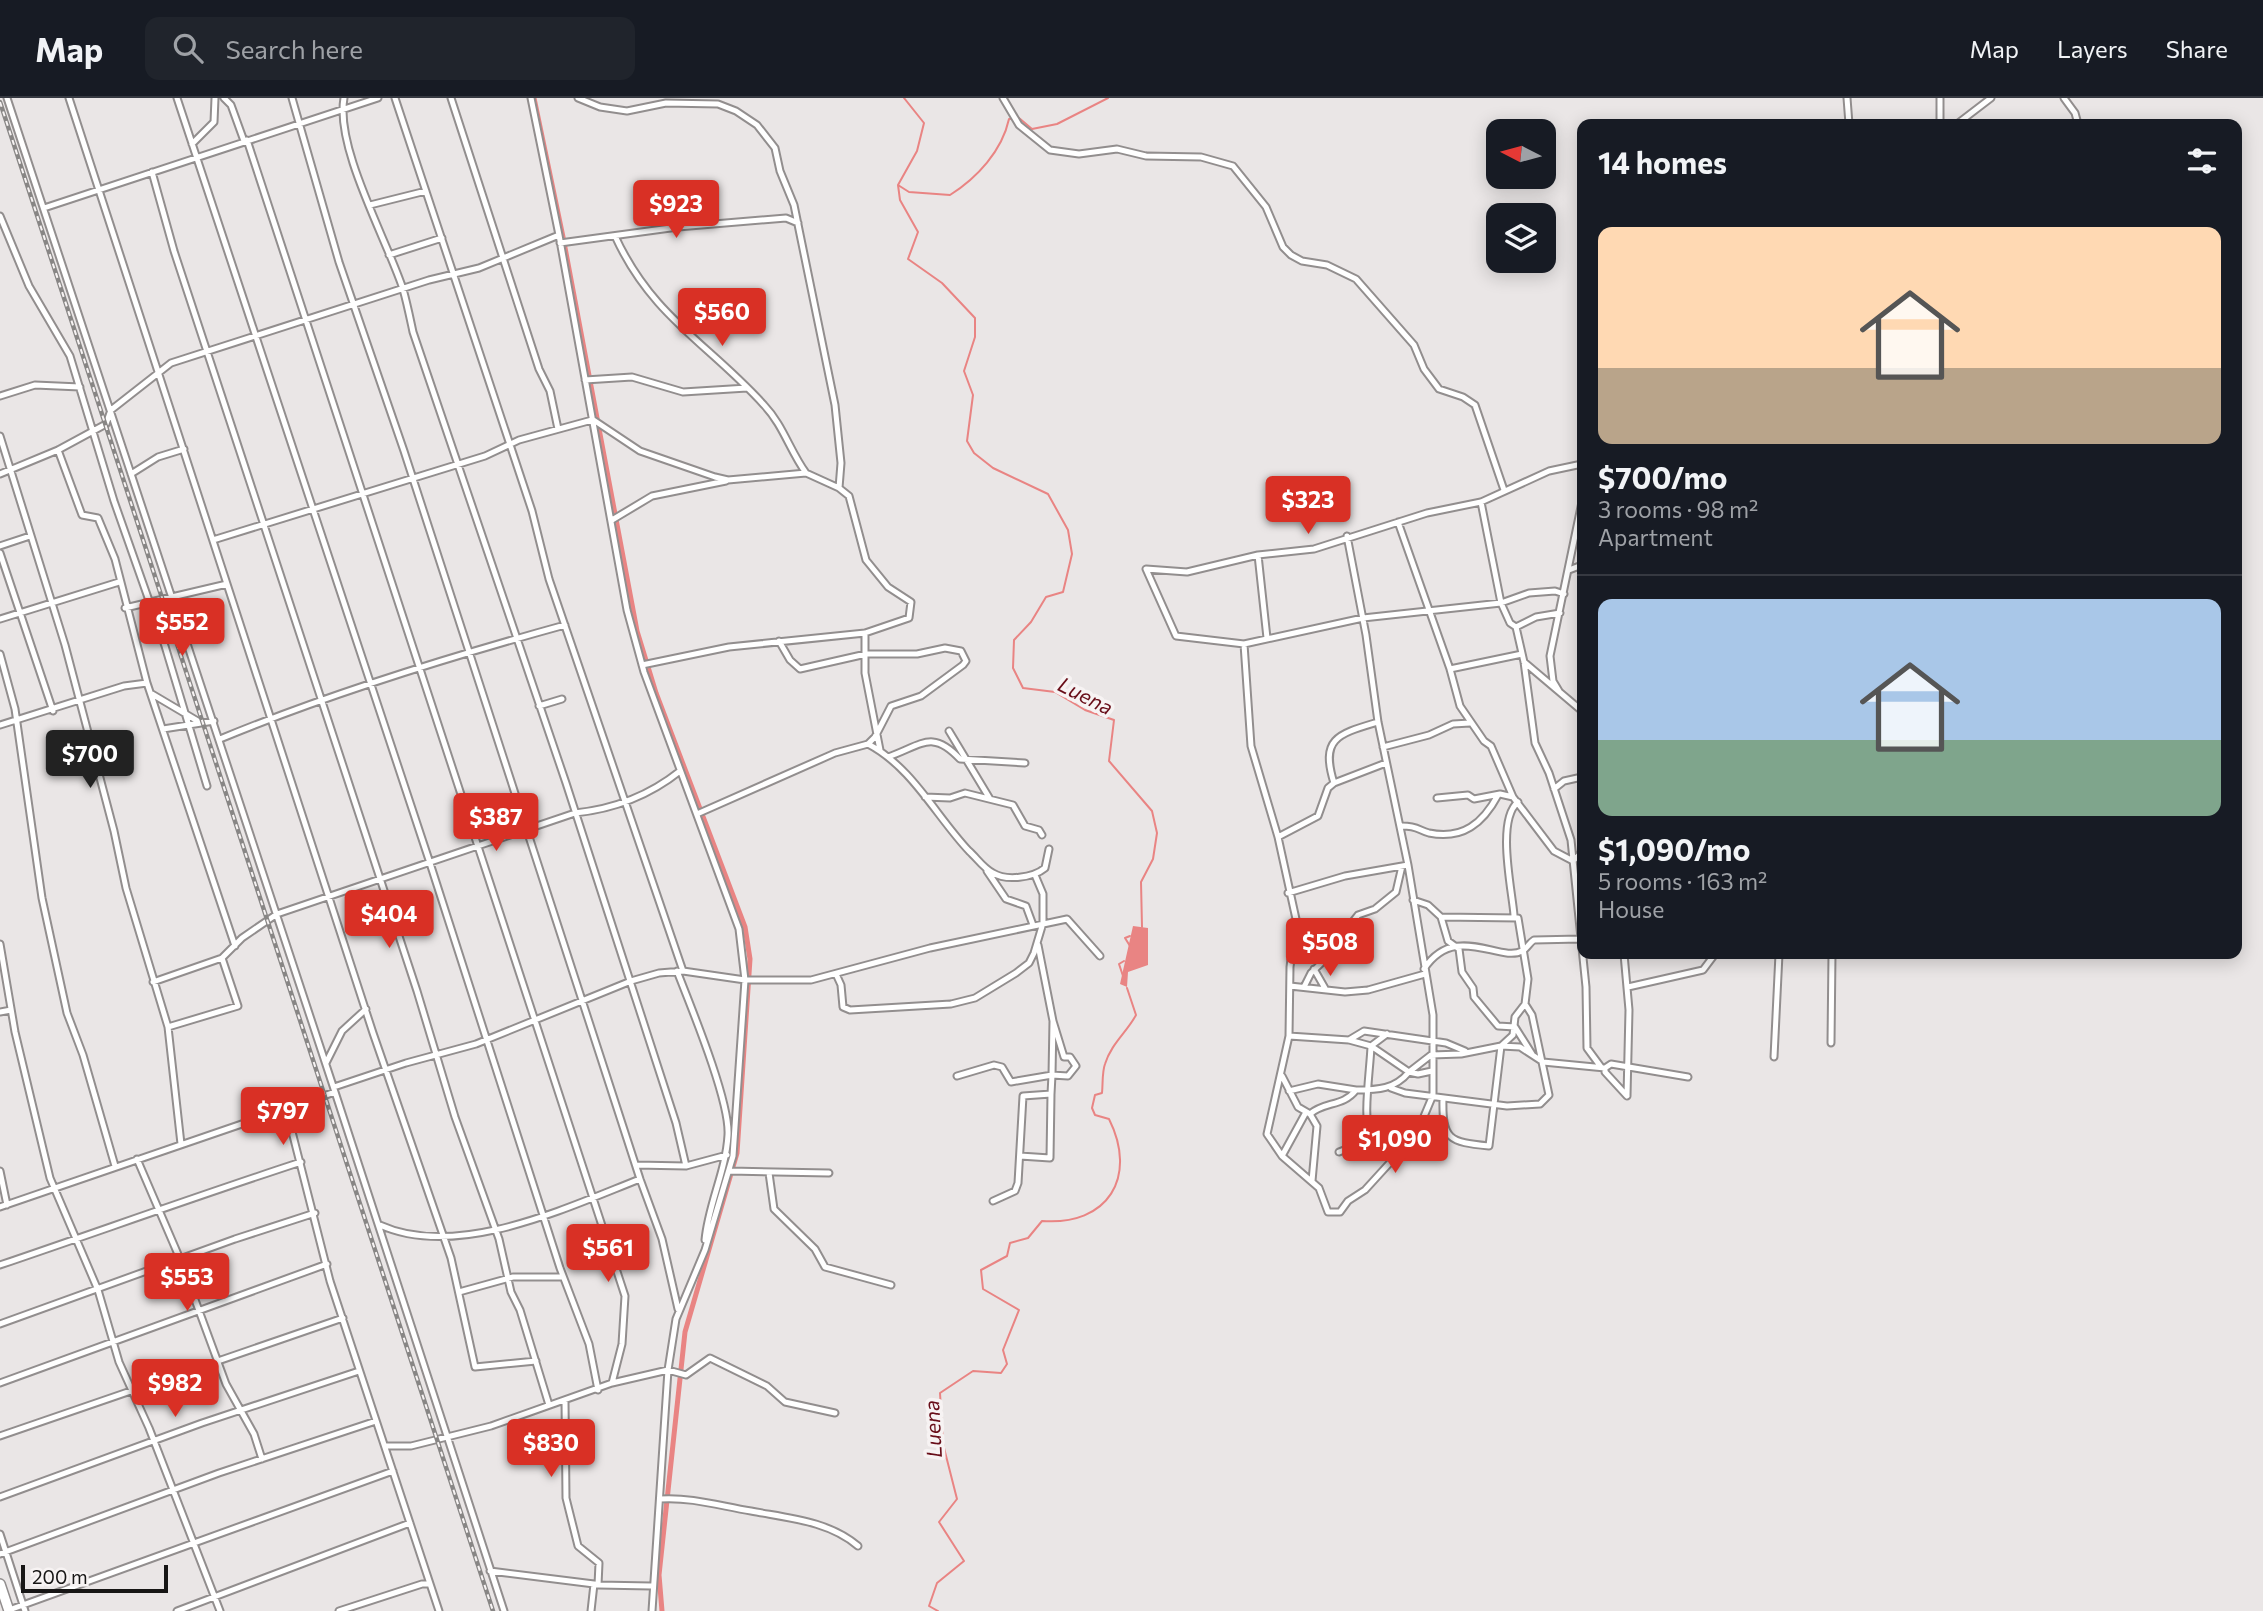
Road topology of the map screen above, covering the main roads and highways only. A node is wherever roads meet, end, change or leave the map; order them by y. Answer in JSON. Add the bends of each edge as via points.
{"nodes":[{"id":1,"x":0,"y":1584,"type":"edge"},
{"id":2,"x":9,"y":1611,"type":"edge"}],
"edges":[{"from":1,"to":2,"type":"main road"}]}
